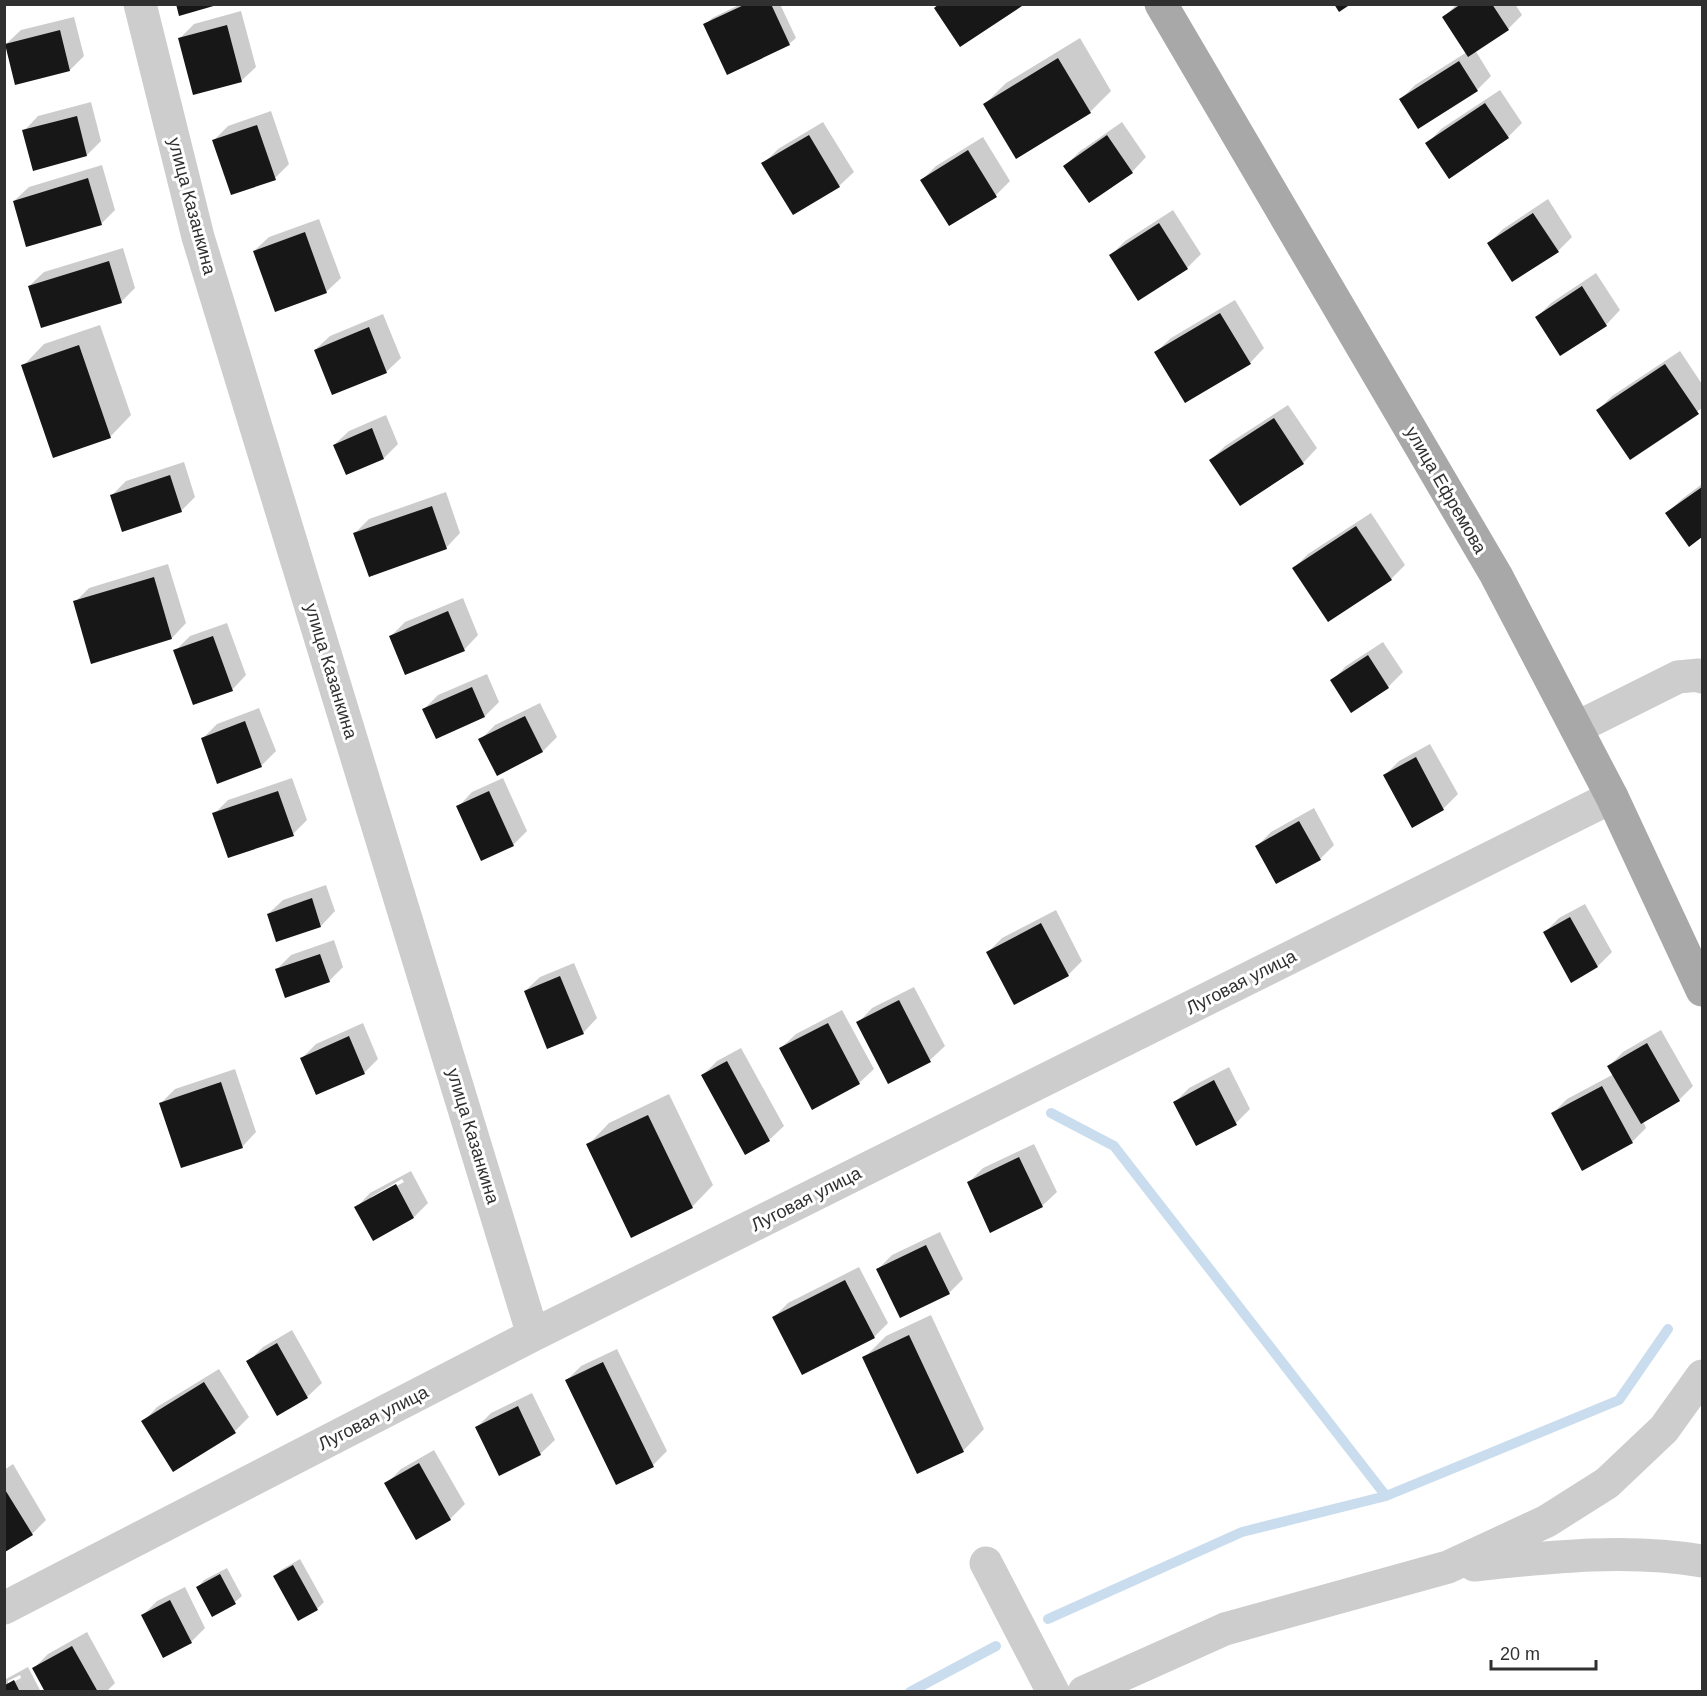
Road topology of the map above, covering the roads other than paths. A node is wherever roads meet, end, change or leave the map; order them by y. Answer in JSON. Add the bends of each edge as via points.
{"nodes":[{"id":1,"x":140,"y":4,"type":"edge"},
{"id":2,"x":1161,"y":4,"type":"edge"},
{"id":3,"x":1702,"y":677,"type":"edge"},
{"id":4,"x":1576,"y":728,"type":"junction"},
{"id":5,"x":1612,"y":797,"type":"junction"},
{"id":6,"x":1702,"y":990,"type":"edge"},
{"id":7,"x":533,"y":1335,"type":"junction"},
{"id":8,"x":1702,"y":1376,"type":"edge"},
{"id":9,"x":1702,"y":1561,"type":"edge"},
{"id":10,"x":986,"y":1563,"type":"dead end"},
{"id":11,"x":1448,"y":1567,"type":"junction"},
{"id":12,"x":4,"y":1608,"type":"edge"},
{"id":13,"x":1053,"y":1692,"type":"edge"},
{"id":14,"x":1084,"y":1692,"type":"edge"}],
"edges":[{"from":1,"to":7,"type":"street","name":"улица Казанкина","via":[[198,237]]},
{"from":2,"to":4,"type":"main road","name":"улица Ефремова","via":[[1496,575]]},
{"from":3,"to":4,"type":"street","via":[[1678,677]]},
{"from":4,"to":5,"type":"main road","name":"улица Ефремова"},
{"from":5,"to":6,"type":"main road","name":"улица Ефремова"},
{"from":5,"to":7,"type":"street","name":"Луговая улица"},
{"from":7,"to":12,"type":"street","name":"Луговая улица"},
{"from":8,"to":11,"type":"street","via":[[1664,1429],[1606,1483],[1547,1521]]},
{"from":9,"to":11,"type":"street","via":[[1565,1555]]},
{"from":10,"to":13,"type":"street"},
{"from":11,"to":14,"type":"street","via":[[1225,1629]]}]}
